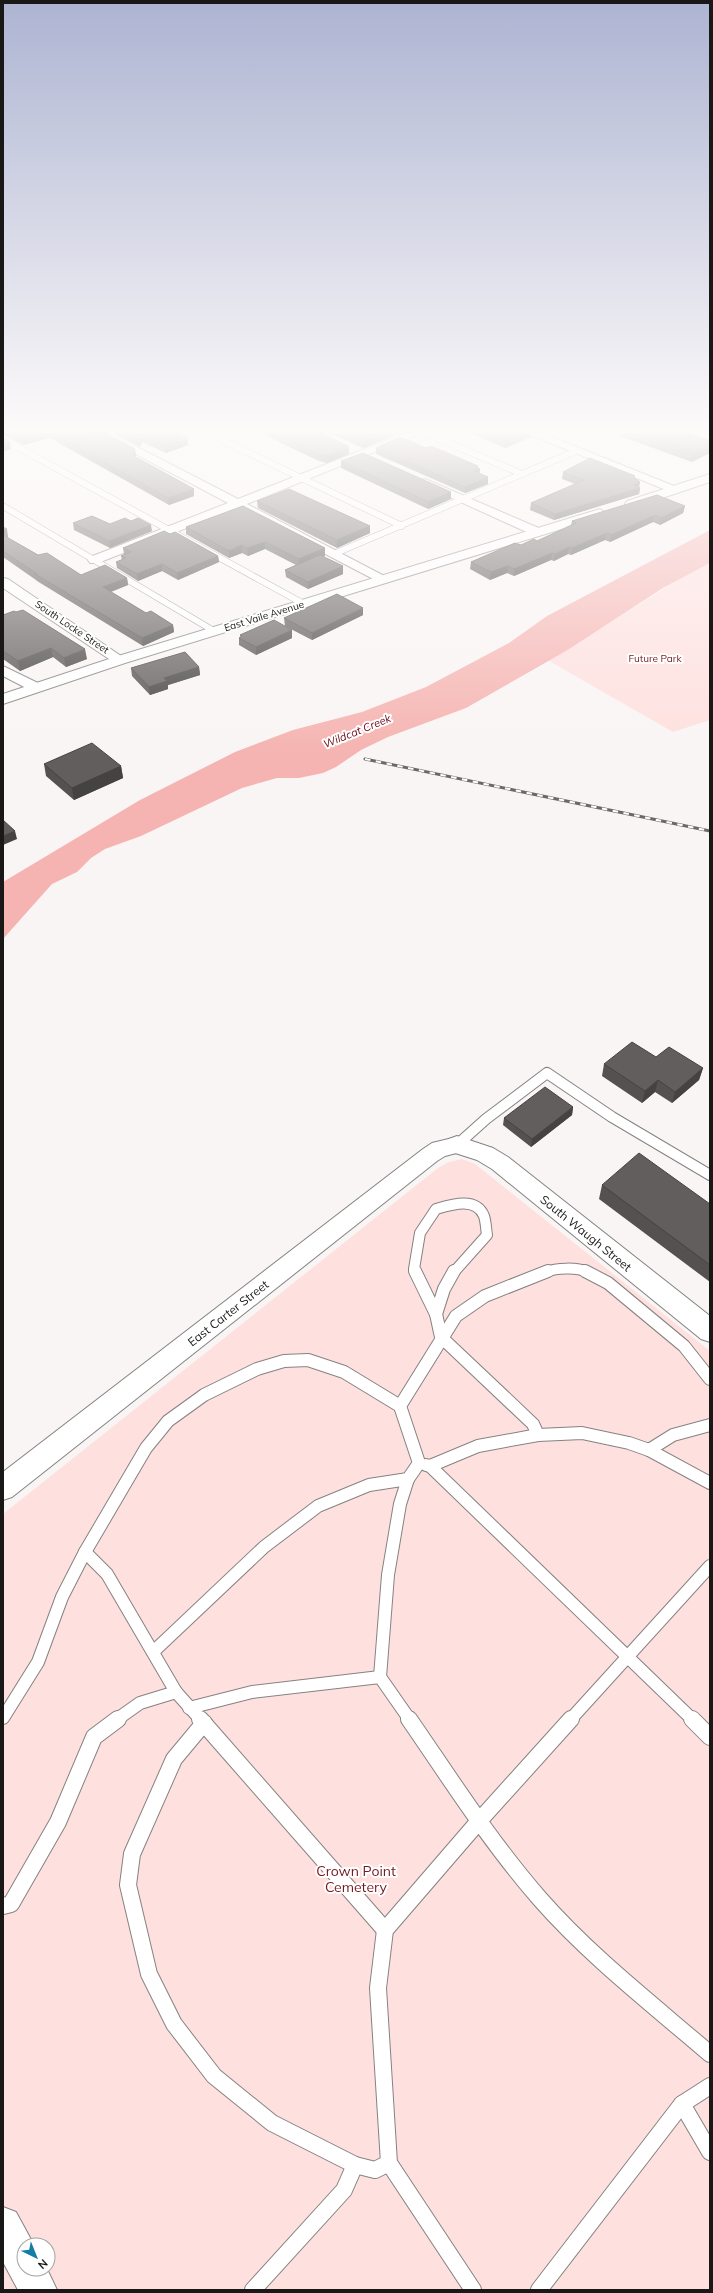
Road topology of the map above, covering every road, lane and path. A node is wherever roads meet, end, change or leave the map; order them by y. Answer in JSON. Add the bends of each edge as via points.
{"nodes":[{"id":1,"x":60,"y":540,"type":"edge"},
{"id":2,"x":145,"y":540,"type":"edge"},
{"id":3,"x":189,"y":540,"type":"edge"},
{"id":4,"x":310,"y":540,"type":"edge"},
{"id":5,"x":368,"y":540,"type":"edge"},
{"id":6,"x":511,"y":540,"type":"edge"},
{"id":7,"x":336,"y":553,"type":"junction"},
{"id":8,"x":94,"y":560,"type":"junction"},
{"id":9,"x":384,"y":579,"type":"junction"},
{"id":10,"x":3,"y":582,"type":"edge"},
{"id":11,"x":304,"y":604,"type":"junction"},
{"id":12,"x":214,"y":631,"type":"junction"},
{"id":13,"x":120,"y":660,"type":"junction"},
{"id":14,"x":3,"y":670,"type":"edge"},
{"id":15,"x":35,"y":687,"type":"junction"},
{"id":16,"x":3,"y":699,"type":"edge"},
{"id":17,"x":457,"y":1145,"type":"junction"},
{"id":18,"x":710,"y":1175,"type":"edge"},
{"id":19,"x":436,"y":1314,"type":"junction"},
{"id":20,"x":710,"y":1331,"type":"edge"},
{"id":21,"x":441,"y":1337,"type":"junction"},
{"id":22,"x":710,"y":1380,"type":"edge"},
{"id":23,"x":400,"y":1406,"type":"junction"},
{"id":24,"x":710,"y":1425,"type":"edge"},
{"id":25,"x":538,"y":1435,"type":"junction"},
{"id":26,"x":650,"y":1450,"type":"junction"},
{"id":27,"x":425,"y":1465,"type":"junction"},
{"id":28,"x":408,"y":1479,"type":"junction"},
{"id":29,"x":710,"y":1483,"type":"edge"},
{"id":30,"x":3,"y":1488,"type":"edge"},
{"id":31,"x":85,"y":1552,"type":"junction"},
{"id":32,"x":710,"y":1566,"type":"edge"},
{"id":33,"x":153,"y":1652,"type":"junction"},
{"id":34,"x":628,"y":1656,"type":"junction"},
{"id":35,"x":380,"y":1677,"type":"junction"},
{"id":36,"x":176,"y":1692,"type":"junction"},
{"id":37,"x":189,"y":1708,"type":"junction"},
{"id":38,"x":3,"y":1718,"type":"edge"},
{"id":39,"x":204,"y":1723,"type":"junction"},
{"id":40,"x":710,"y":1737,"type":"edge"},
{"id":41,"x":479,"y":1821,"type":"junction"},
{"id":42,"x":3,"y":1906,"type":"edge"},
{"id":43,"x":385,"y":1930,"type":"junction"},
{"id":44,"x":710,"y":2054,"type":"edge"},
{"id":45,"x":710,"y":2086,"type":"edge"},
{"id":46,"x":682,"y":2104,"type":"junction"},
{"id":47,"x":710,"y":2152,"type":"edge"},
{"id":48,"x":389,"y":2163,"type":"junction"},
{"id":49,"x":356,"y":2165,"type":"junction"},
{"id":50,"x":3,"y":2225,"type":"edge"},
{"id":51,"x":16,"y":2249,"type":"edge"},
{"id":52,"x":31,"y":2277,"type":"edge"},
{"id":53,"x":38,"y":2290,"type":"edge"},
{"id":54,"x":253,"y":2290,"type":"edge"},
{"id":55,"x":473,"y":2290,"type":"edge"},
{"id":56,"x":539,"y":2290,"type":"edge"}],
"edges":[{"from":1,"to":8,"type":"lane"},
{"from":2,"to":8,"type":"street"},
{"from":3,"to":11,"type":"lane"},
{"from":4,"to":7,"type":"street"},
{"from":5,"to":7,"type":"lane"},
{"from":6,"to":9,"type":"street","name":"East Vaile Avenue"},
{"from":7,"to":9,"type":"street"},
{"from":8,"to":12,"type":"lane"},
{"from":9,"to":11,"type":"street","name":"East Vaile Avenue"},
{"from":10,"to":13,"type":"street","name":"South Locke Street"},
{"from":11,"to":12,"type":"street","name":"East Vaile Avenue"},
{"from":12,"to":13,"type":"street","name":"East Vaile Avenue"},
{"from":13,"to":15,"type":"street","name":"East Vaile Avenue"},
{"from":14,"to":15,"type":"street"},
{"from":15,"to":16,"type":"street","name":"East Vaile Avenue"},
{"from":17,"to":18,"type":"lane","via":[[486,1119],[547,1073],[612,1117]]},
{"from":17,"to":20,"type":"street","name":"South Waugh Street","via":[[485,1154],[500,1163]]},
{"from":17,"to":30,"type":"street","name":"East Carter Street","via":[[440,1149],[430,1155]]},
{"from":19,"to":19,"type":"lane","via":[[414,1269],[420,1233],[436,1209],[461,1202],[474,1206],[484,1215],[487,1235],[453,1272],[441,1291]]},
{"from":19,"to":21,"type":"lane"},
{"from":21,"to":22,"type":"lane","via":[[456,1316],[485,1296],[552,1270],[582,1270],[608,1283],[684,1346]]},
{"from":21,"to":23,"type":"lane"},
{"from":21,"to":25,"type":"lane","via":[[533,1424]]},
{"from":23,"to":27,"type":"lane"},
{"from":23,"to":31,"type":"lane","via":[[344,1372],[308,1360],[284,1361],[257,1369],[204,1395],[168,1422],[146,1448]]},
{"from":24,"to":26,"type":"lane","via":[[673,1435]]},
{"from":25,"to":26,"type":"lane","via":[[582,1433]]},
{"from":25,"to":27,"type":"lane","via":[[478,1446]]},
{"from":26,"to":29,"type":"lane"},
{"from":27,"to":28,"type":"lane"},
{"from":27,"to":34,"type":"lane"},
{"from":28,"to":33,"type":"lane","via":[[369,1485],[318,1506],[264,1547]]},
{"from":28,"to":35,"type":"lane","via":[[400,1504],[388,1575]]},
{"from":31,"to":33,"type":"lane","via":[[106,1574]]},
{"from":31,"to":38,"type":"lane","via":[[62,1597],[38,1662]]},
{"from":32,"to":34,"type":"lane"},
{"from":33,"to":36,"type":"lane"},
{"from":34,"to":40,"type":"lane"},
{"from":34,"to":41,"type":"lane"},
{"from":35,"to":37,"type":"lane","via":[[252,1692]]},
{"from":35,"to":41,"type":"lane"},
{"from":36,"to":37,"type":"lane"},
{"from":36,"to":42,"type":"lane","via":[[140,1703],[94,1737],[58,1822],[11,1904]]},
{"from":37,"to":39,"type":"lane"},
{"from":39,"to":43,"type":"lane"},
{"from":39,"to":49,"type":"lane","via":[[174,1759],[132,1854],[128,1885],[148,1974],[174,2024],[214,2076],[272,2123]]},
{"from":41,"to":43,"type":"lane"},
{"from":41,"to":44,"type":"lane","via":[[540,1899],[597,1956]]},
{"from":43,"to":48,"type":"lane","via":[[378,1988]]},
{"from":45,"to":46,"type":"lane"},
{"from":46,"to":47,"type":"lane"},
{"from":46,"to":56,"type":"lane"},
{"from":48,"to":49,"type":"lane","via":[[375,2170]]},
{"from":48,"to":55,"type":"lane"},
{"from":49,"to":54,"type":"lane","via":[[344,2190]]},
{"from":50,"to":51,"type":"street"},
{"from":52,"to":53,"type":"street"}]}
